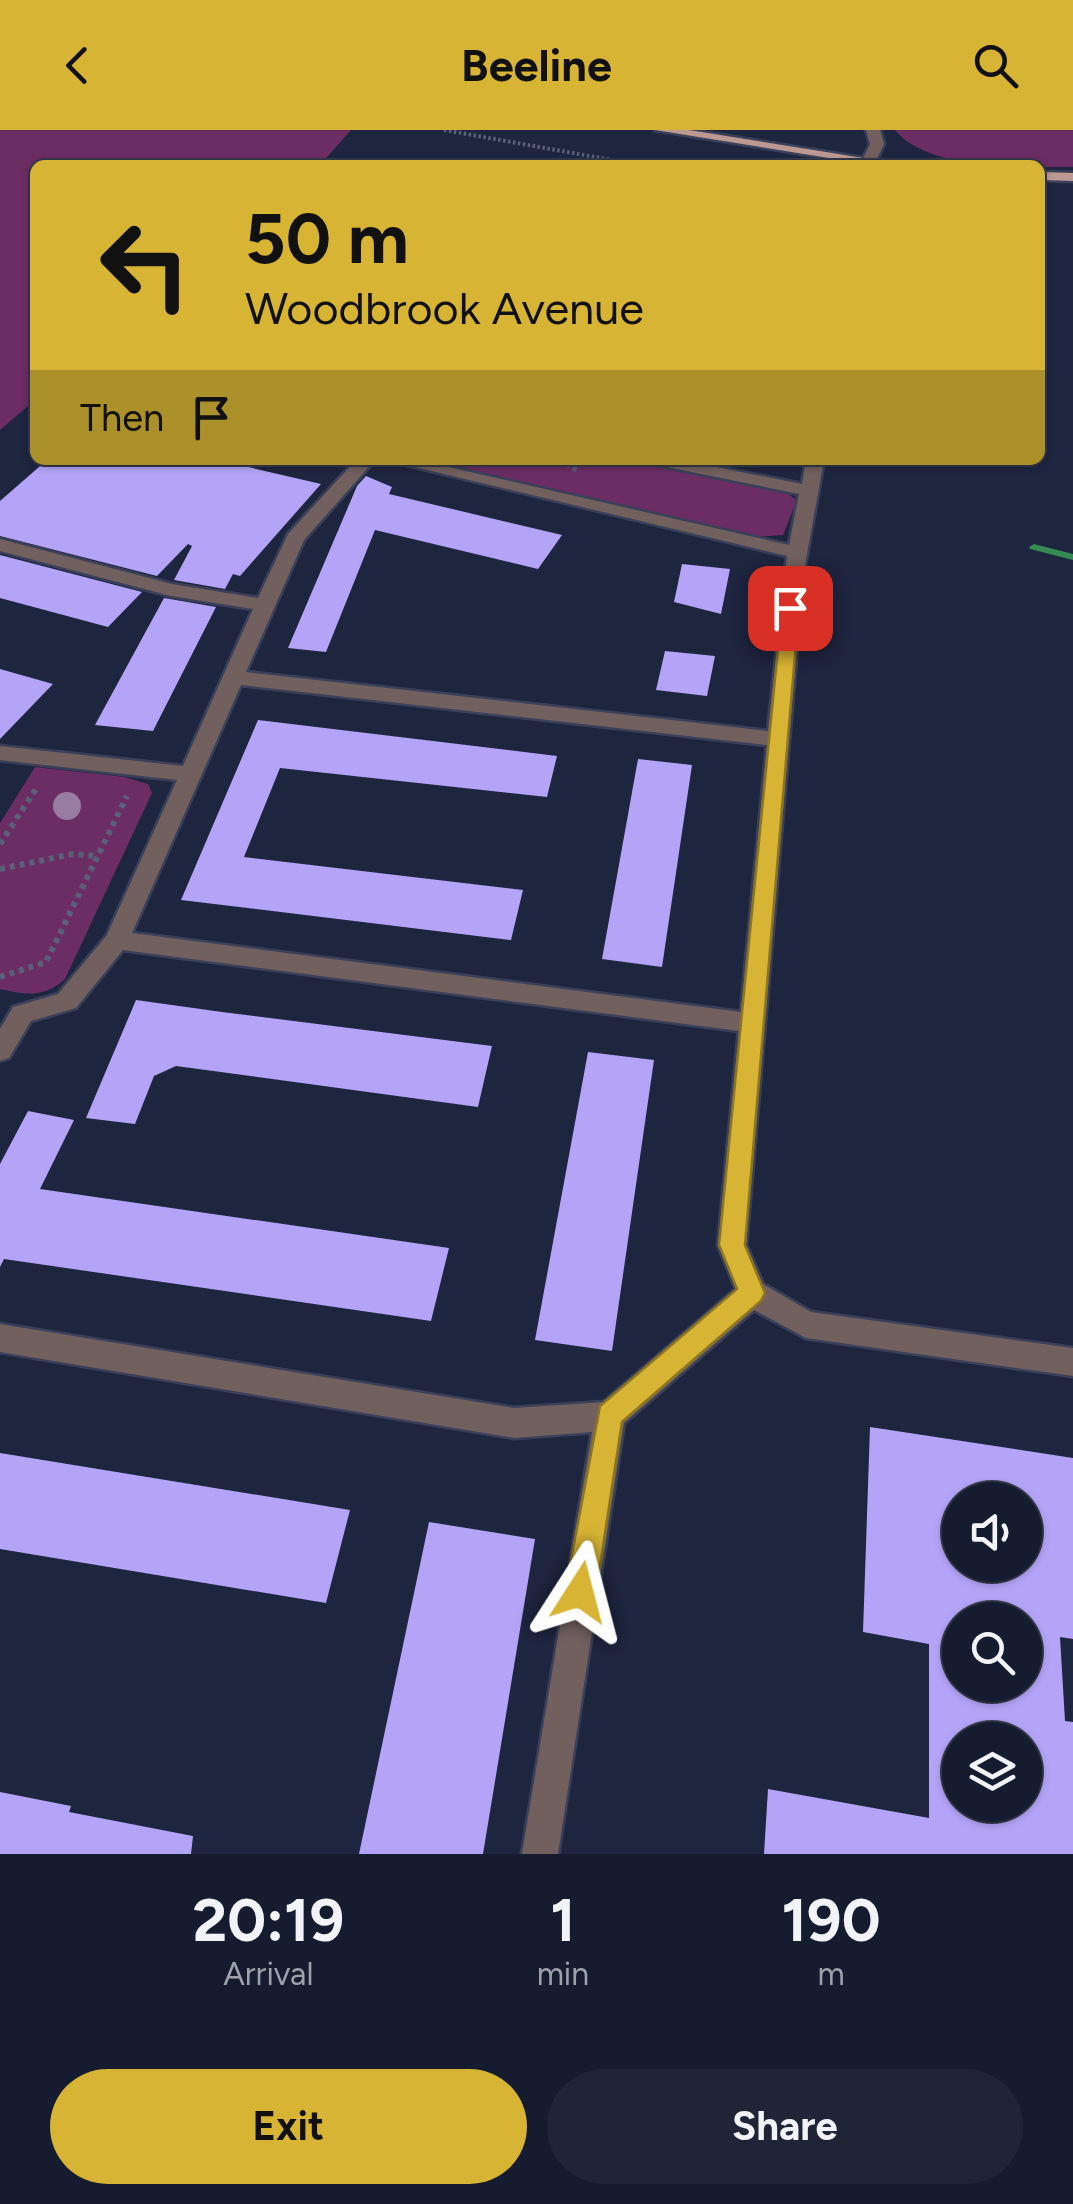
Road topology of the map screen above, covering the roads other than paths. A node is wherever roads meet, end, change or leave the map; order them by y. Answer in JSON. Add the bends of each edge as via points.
{"nodes":[{"id":1,"x":662,"y":130,"type":"edge"},
{"id":2,"x":874,"y":130,"type":"edge"},
{"id":3,"x":849,"y":160,"type":"edge"},
{"id":4,"x":870,"y":160,"type":"edge"},
{"id":5,"x":1045,"y":176,"type":"edge"},
{"id":6,"x":1073,"y":177,"type":"edge"},
{"id":7,"x":361,"y":465,"type":"edge"},
{"id":8,"x":418,"y":465,"type":"edge"},
{"id":9,"x":680,"y":465,"type":"edge"},
{"id":10,"x":814,"y":465,"type":"edge"},
{"id":11,"x":810,"y":490,"type":"junction"},
{"id":12,"x":0,"y":545,"type":"edge"},
{"id":13,"x":798,"y":553,"type":"junction"},
{"id":14,"x":262,"y":606,"type":"junction"},
{"id":15,"x":232,"y":677,"type":"junction"},
{"id":16,"x":779,"y":739,"type":"junction"},
{"id":17,"x":0,"y":753,"type":"edge"},
{"id":18,"x":191,"y":774,"type":"junction"},
{"id":19,"x":117,"y":940,"type":"junction"},
{"id":20,"x":11,"y":1012,"type":"edge"},
{"id":21,"x":752,"y":1024,"type":"junction"},
{"id":22,"x":0,"y":1051,"type":"edge"},
{"id":23,"x":752,"y":1293,"type":"junction"},
{"id":24,"x":0,"y":1338,"type":"edge"},
{"id":25,"x":1073,"y":1362,"type":"edge"},
{"id":26,"x":610,"y":1416,"type":"junction"},
{"id":27,"x":540,"y":1854,"type":"edge"}],
"edges":[{"from":1,"to":3,"type":"main road"},
{"from":2,"to":4,"type":"street","via":[[878,144]]},
{"from":5,"to":6,"type":"main road"},
{"from":7,"to":14,"type":"street","via":[[295,538]]},
{"from":8,"to":13,"type":"street"},
{"from":9,"to":11,"type":"street"},
{"from":10,"to":11,"type":"street"},
{"from":11,"to":13,"type":"street"},
{"from":12,"to":14,"type":"street","via":[[171,590]]},
{"from":13,"to":16,"type":"street"},
{"from":14,"to":15,"type":"street"},
{"from":15,"to":16,"type":"street"},
{"from":15,"to":18,"type":"street"},
{"from":16,"to":21,"type":"street"},
{"from":17,"to":18,"type":"street"},
{"from":18,"to":19,"type":"street"},
{"from":19,"to":20,"type":"street","via":[[67,1001]]},
{"from":19,"to":21,"type":"street"},
{"from":20,"to":22,"type":"street"},
{"from":21,"to":23,"type":"street","via":[[732,1245]]},
{"from":23,"to":25,"type":"street","via":[[806,1325]]},
{"from":23,"to":26,"type":"street"},
{"from":24,"to":26,"type":"street","via":[[514,1422]]},
{"from":26,"to":27,"type":"street"}]}
